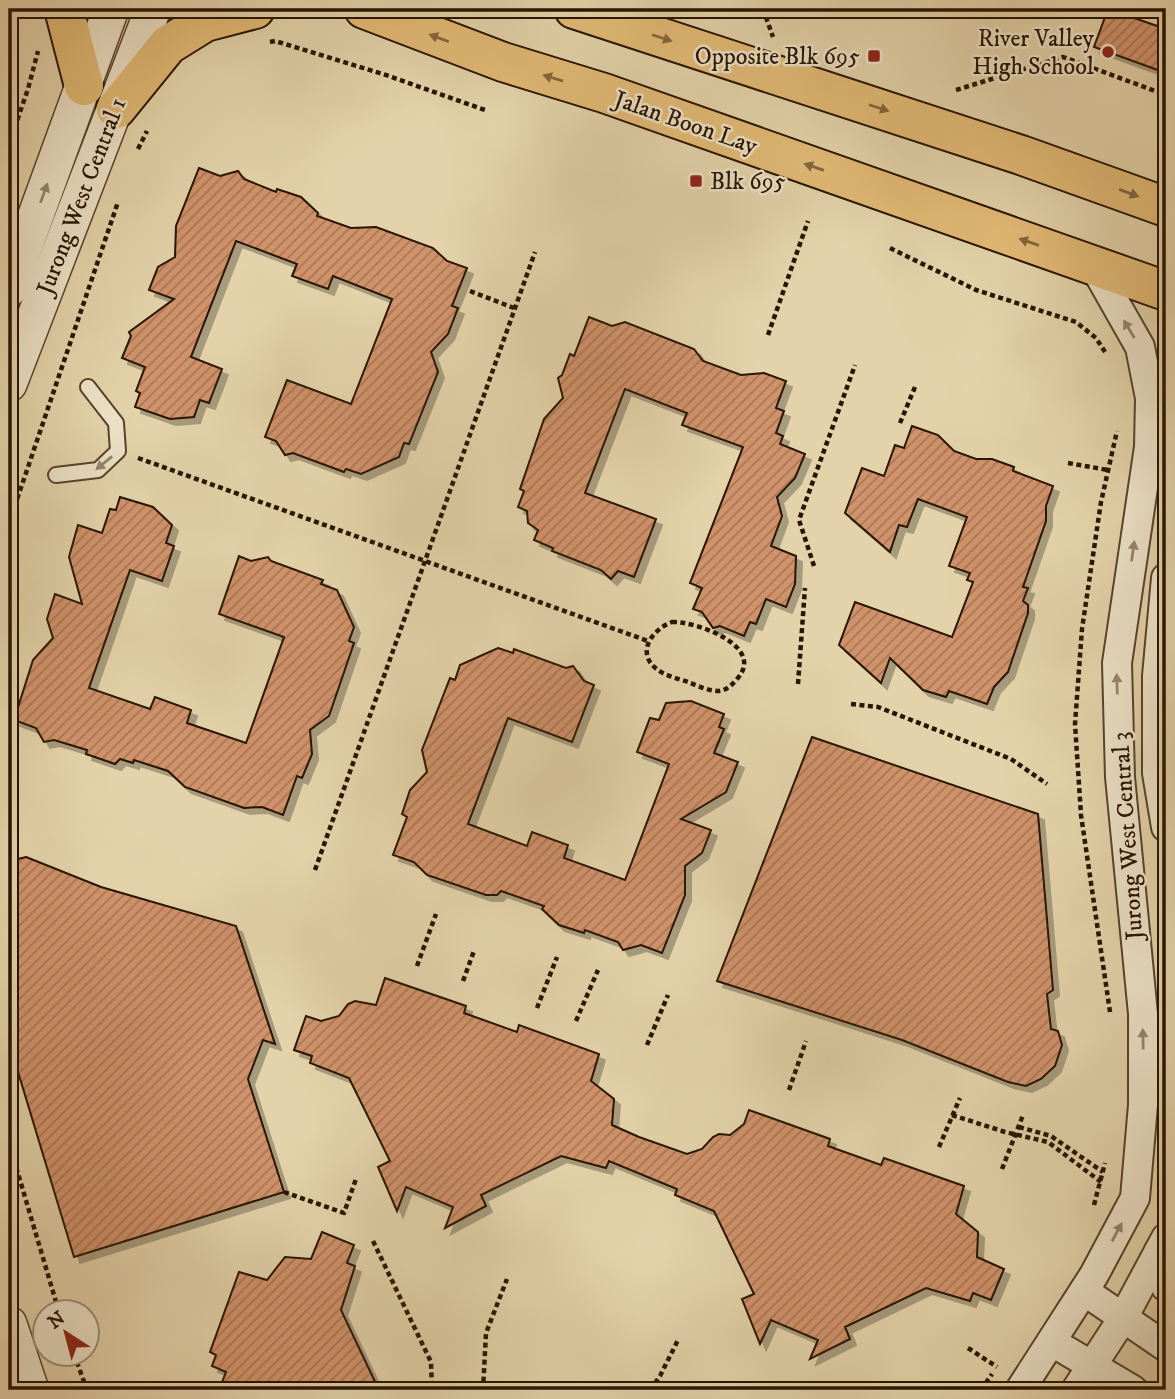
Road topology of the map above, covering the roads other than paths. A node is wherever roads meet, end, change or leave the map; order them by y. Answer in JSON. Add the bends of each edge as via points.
{"nodes":[{"id":1,"x":64,"y":9,"type":"edge"},
{"id":2,"x":111,"y":9,"type":"edge"},
{"id":3,"x":153,"y":9,"type":"edge"},
{"id":4,"x":364,"y":9,"type":"edge"},
{"id":5,"x":574,"y":9,"type":"edge"},
{"id":6,"x":258,"y":26,"type":"edge"},
{"id":7,"x":84,"y":86,"type":"junction"},
{"id":8,"x":133,"y":117,"type":"junction"},
{"id":9,"x":1166,"y":207,"type":"edge"},
{"id":10,"x":1093,"y":264,"type":"junction"},
{"id":11,"x":9,"y":289,"type":"edge"},
{"id":12,"x":1166,"y":291,"type":"edge"},
{"id":13,"x":9,"y":384,"type":"edge"},
{"id":14,"x":88,"y":387,"type":"dead end"},
{"id":15,"x":56,"y":475,"type":"dead end"},
{"id":16,"x":1166,"y":579,"type":"edge"},
{"id":17,"x":1166,"y":827,"type":"edge"},
{"id":18,"x":1163,"y":1245,"type":"edge"},
{"id":19,"x":1166,"y":1287,"type":"edge"},
{"id":20,"x":1084,"y":1291,"type":"junction"},
{"id":21,"x":1123,"y":1318,"type":"junction"},
{"id":22,"x":9,"y":1324,"type":"edge"},
{"id":23,"x":1052,"y":1342,"type":"junction"},
{"id":24,"x":1166,"y":1347,"type":"edge"},
{"id":25,"x":1093,"y":1366,"type":"junction"},
{"id":26,"x":31,"y":1390,"type":"edge"},
{"id":27,"x":1020,"y":1390,"type":"edge"},
{"id":28,"x":1076,"y":1390,"type":"edge"},
{"id":29,"x":1133,"y":1390,"type":"edge"}],
"edges":[{"from":1,"to":7,"type":"main road"},
{"from":2,"to":7,"type":"street","name":"Jurong West Central 1"},
{"from":3,"to":8,"type":"street","name":"Jurong West Central 1"},
{"from":10,"to":4,"type":"main road","name":"Jalan Boon Lay","one_way":true,"via":[[503,62]]},
{"from":5,"to":9,"type":"main road","one_way":true},
{"from":6,"to":8,"type":"main road","via":[[205,22],[168,45]]},
{"from":11,"to":7,"type":"street","name":"Jurong West Central 1","one_way":true},
{"from":8,"to":13,"type":"street","name":"Jurong West Central 1"},
{"from":10,"to":12,"type":"main road","name":"Jalan Boon Lay"},
{"from":20,"to":10,"type":"street","name":"Jurong West Central 3","one_way":true,"via":[[1135,1198],[1143,1105],[1143,1014],[1120,777],[1117,663],[1149,447],[1150,398],[1140,347]]},
{"from":14,"to":15,"type":"lane","one_way":true,"via":[[116,424],[118,451],[98,470]]},
{"from":16,"to":17,"type":"street","name":"Jurong West Central 3","via":[[1157,676],[1157,773]]},
{"from":18,"to":19,"type":"street"},
{"from":18,"to":21,"type":"street"},
{"from":20,"to":21,"type":"street"},
{"from":20,"to":23,"type":"street","name":"Jurong West Central 3"},
{"from":21,"to":24,"type":"street"},
{"from":21,"to":25,"type":"street"},
{"from":22,"to":26,"type":"street"},
{"from":23,"to":25,"type":"street"},
{"from":23,"to":27,"type":"street","name":"Jurong West Central 3"},
{"from":25,"to":28,"type":"street"},
{"from":25,"to":29,"type":"street"}]}
